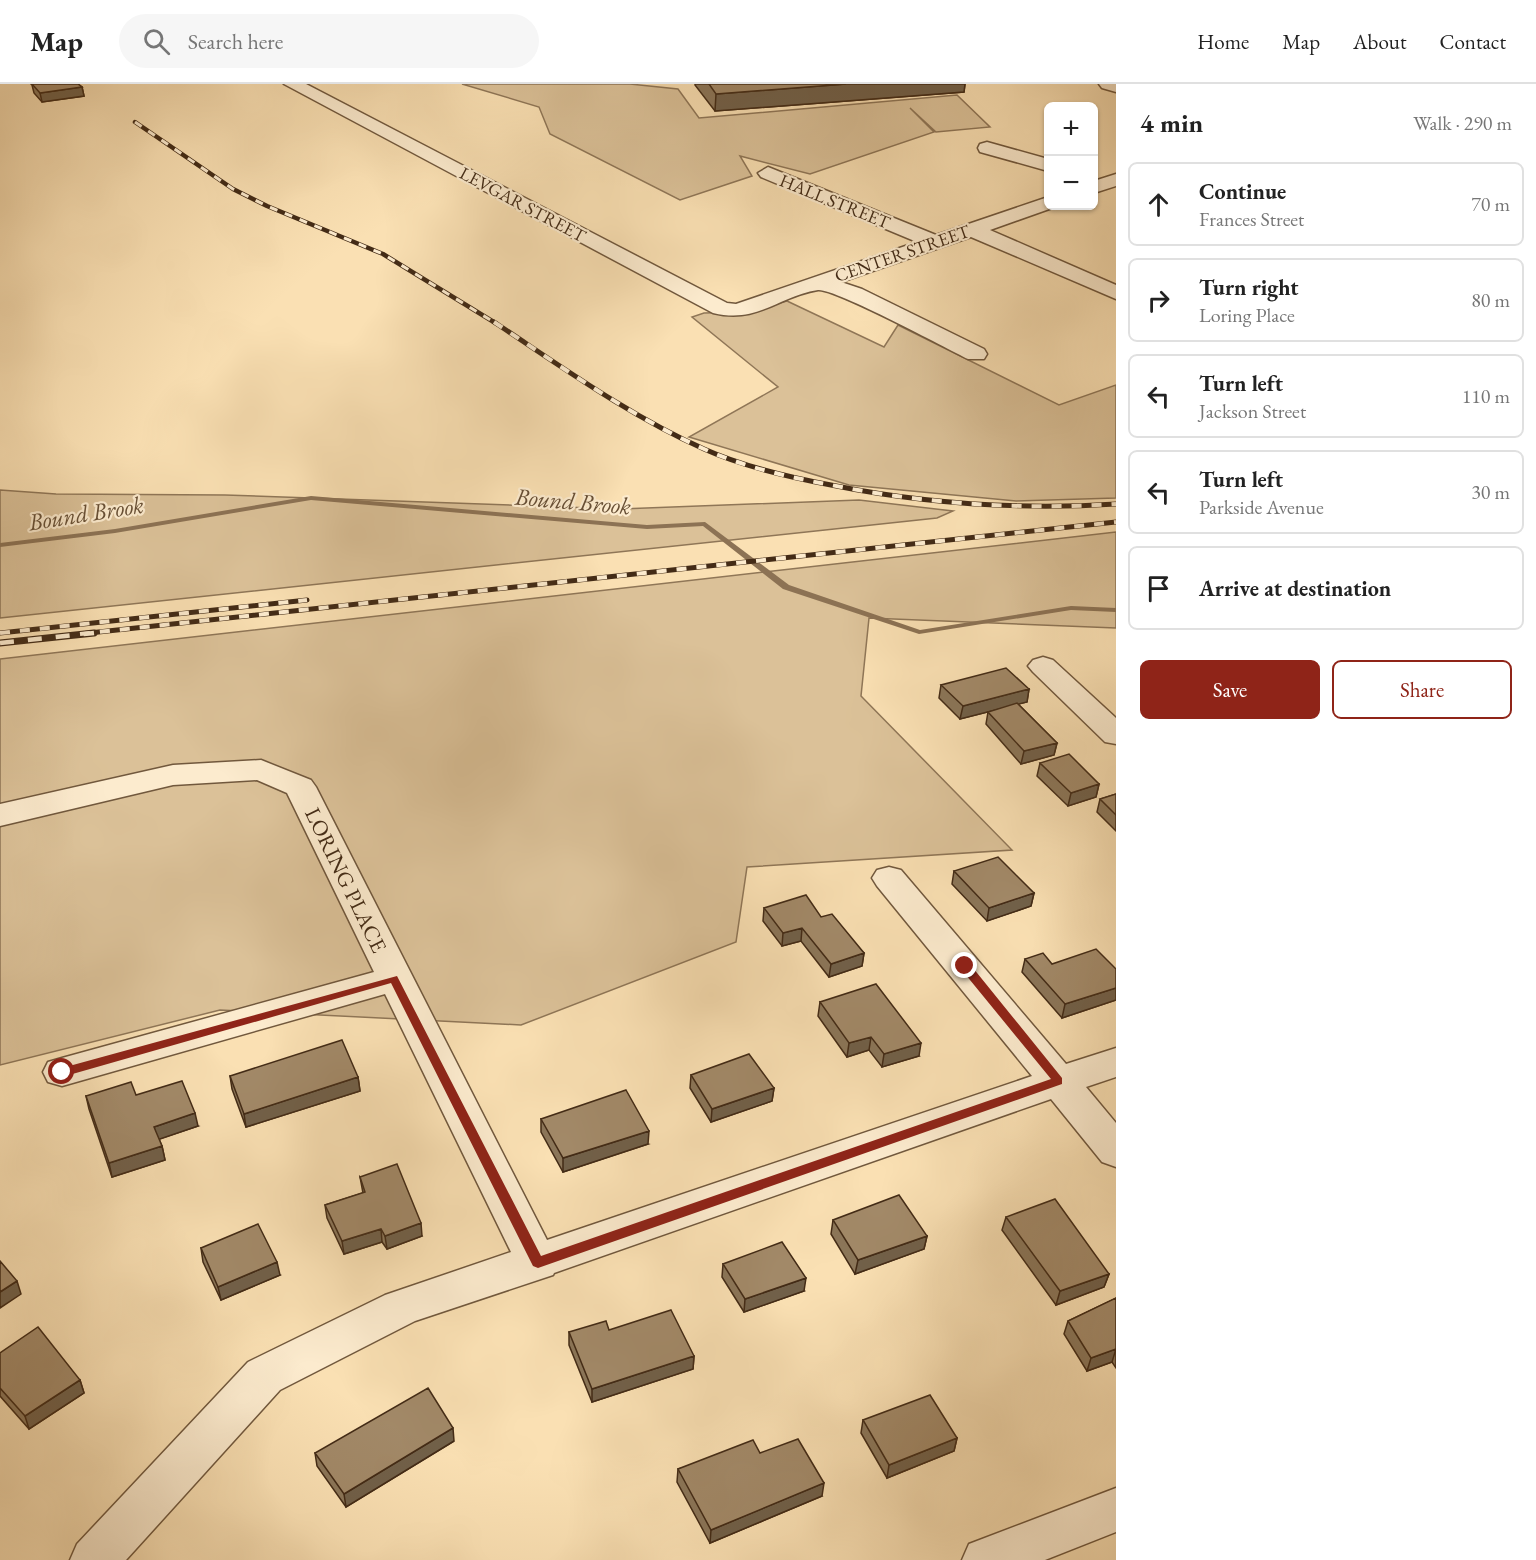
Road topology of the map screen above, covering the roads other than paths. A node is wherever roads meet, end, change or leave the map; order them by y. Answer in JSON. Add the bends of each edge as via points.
{"nodes":[{"id":1,"x":293,"y":84,"type":"edge"},
{"id":2,"x":1108,"y":84,"type":"edge"},
{"id":3,"x":1116,"y":87,"type":"edge"},
{"id":4,"x":987,"y":148,"type":"dead end"},
{"id":5,"x":1044,"y":164,"type":"edge"},
{"id":6,"x":768,"y":173,"type":"dead end"},
{"id":7,"x":1044,"y":204,"type":"edge"},
{"id":8,"x":970,"y":229,"type":"junction"},
{"id":9,"x":935,"y":242,"type":"junction"},
{"id":10,"x":820,"y":282,"type":"junction"},
{"id":11,"x":1116,"y":293,"type":"edge"},
{"id":12,"x":756,"y":305,"type":"joint"},
{"id":13,"x":976,"y":354,"type":"dead end"},
{"id":14,"x":1043,"y":666,"type":"dead end"},
{"id":15,"x":1116,"y":735,"type":"edge"},
{"id":16,"x":0,"y":815,"type":"edge"},
{"id":17,"x":889,"y":878,"type":"dead end"},
{"id":18,"x":394,"y":978,"type":"junction"},
{"id":19,"x":1116,"y":1062,"type":"edge"},
{"id":20,"x":62,"y":1072,"type":"dead end"},
{"id":21,"x":1058,"y":1081,"type":"junction"},
{"id":22,"x":1116,"y":1151,"type":"edge"},
{"id":23,"x":538,"y":1263,"type":"junction"},
{"id":24,"x":1116,"y":1510,"type":"edge"},
{"id":25,"x":94,"y":1560,"type":"edge"},
{"id":26,"x":986,"y":1560,"type":"edge"}],
"edges":[{"from":1,"to":12,"type":"street","name":"LEVGAR STREET","via":[[721,308],[737,311]]},
{"from":2,"to":3,"type":"street"},
{"from":4,"to":5,"type":"street"},
{"from":6,"to":9,"type":"street","name":"HALL STREET"},
{"from":7,"to":8,"type":"street","name":"CENTER STREET"},
{"from":8,"to":9,"type":"street","name":"CENTER STREET"},
{"from":8,"to":11,"type":"street"},
{"from":9,"to":10,"type":"street","name":"CENTER STREET"},
{"from":10,"to":12,"type":"street","name":"CENTER STREET"},
{"from":10,"to":13,"type":"street","via":[[854,294]]},
{"from":14,"to":15,"type":"street"},
{"from":16,"to":18,"type":"street","name":"LORING PLACE","via":[[173,775],[261,770],[300,787]]},
{"from":17,"to":21,"type":"street"},
{"from":18,"to":20,"type":"street"},
{"from":18,"to":23,"type":"street","name":"LORING PLACE"},
{"from":19,"to":21,"type":"street"},
{"from":21,"to":22,"type":"street"},
{"from":21,"to":23,"type":"street"},
{"from":23,"to":25,"type":"street","via":[[400,1308],[264,1376]]},
{"from":24,"to":26,"type":"street"}]}
